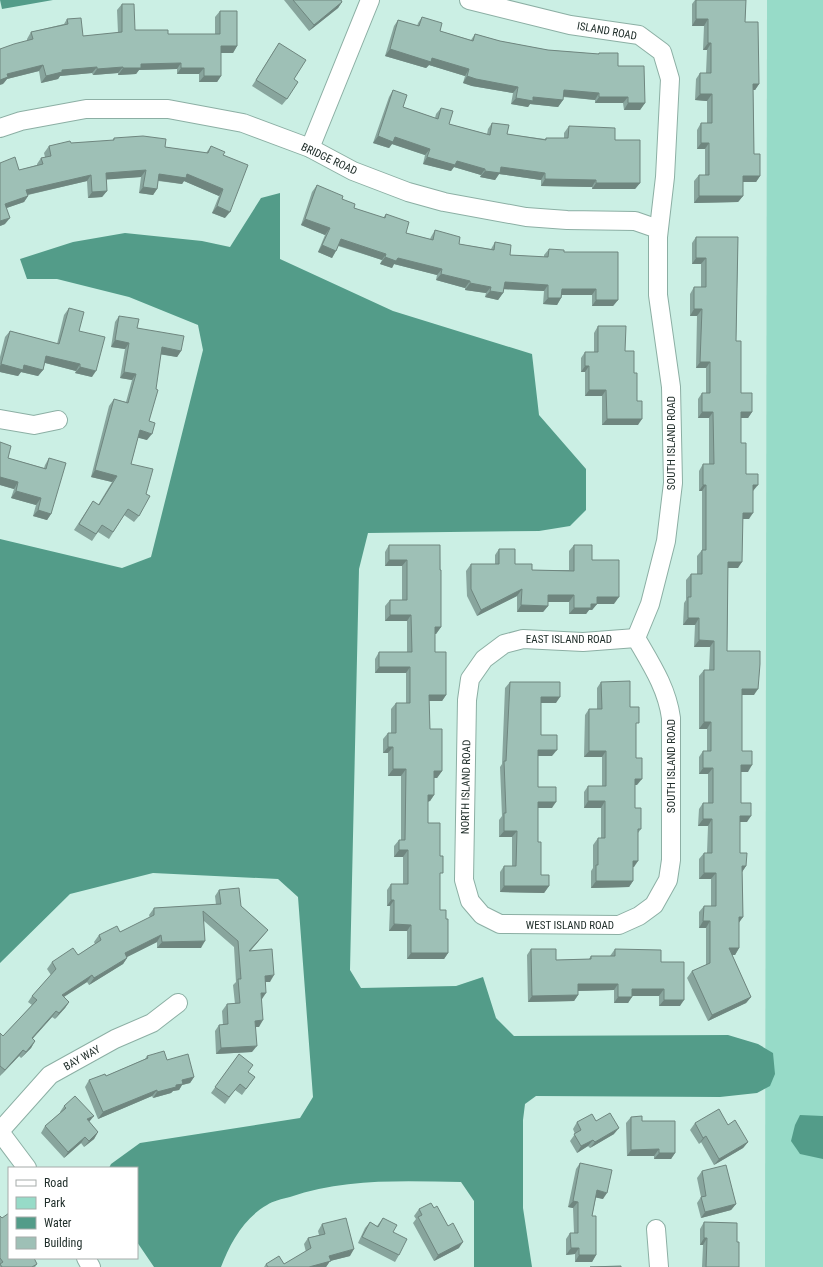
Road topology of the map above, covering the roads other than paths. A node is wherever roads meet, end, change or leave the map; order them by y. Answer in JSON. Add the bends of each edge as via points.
{"nodes":[{"id":1,"x":370,"y":0,"type":"edge"},
{"id":2,"x":469,"y":0,"type":"edge"},
{"id":3,"x":0,"y":128,"type":"edge"},
{"id":4,"x":310,"y":148,"type":"junction"},
{"id":5,"x":658,"y":229,"type":"junction"},
{"id":6,"x":0,"y":418,"type":"edge"},
{"id":7,"x":58,"y":420,"type":"dead end"},
{"id":8,"x":636,"y":638,"type":"junction"},
{"id":9,"x":484,"y":659,"type":"joint"},
{"id":10,"x":654,"y":905,"type":"joint"},
{"id":11,"x":482,"y":915,"type":"joint"},
{"id":12,"x":178,"y":1003,"type":"dead end"},
{"id":13,"x":0,"y":1132,"type":"edge"},
{"id":14,"x":26,"y":1167,"type":"edge"},
{"id":15,"x":656,"y":1229,"type":"dead end"},
{"id":16,"x":659,"y":1267,"type":"edge"}],
"edges":[{"from":1,"to":4,"type":"street"},
{"from":2,"to":5,"type":"street","name":"ISLAND ROAD","via":[[570,25],[638,35],[662,52],[670,79],[665,177]]},
{"from":3,"to":4,"type":"street","name":"BRIDGE ROAD","via":[[21,121],[86,109],[168,109],[243,123]]},
{"from":4,"to":5,"type":"street","name":"BRIDGE ROAD","via":[[353,170],[408,192],[444,202],[526,216],[567,220],[636,221]]},
{"from":5,"to":8,"type":"street","name":"SOUTH ISLAND ROAD","via":[[658,295],[671,387],[673,483],[666,541],[650,604]]},
{"from":6,"to":7,"type":"street","via":[[34,424]]},
{"from":8,"to":9,"type":"street","name":"EAST ISLAND ROAD","via":[[583,642],[523,639],[504,644]]},
{"from":8,"to":10,"type":"street","name":"SOUTH ISLAND ROAD","via":[[663,686],[671,718],[671,860],[668,880]]},
{"from":9,"to":11,"type":"street","name":"NORTH ISLAND ROAD","via":[[470,679],[467,700],[464,880],[470,901]]},
{"from":10,"to":11,"type":"street","name":"WEST ISLAND ROAD","via":[[639,916],[619,925],[500,924]]},
{"from":12,"to":13,"type":"street","name":"BAY WAY","via":[[152,1023],[115,1039],[50,1075]]},
{"from":13,"to":14,"type":"street"},
{"from":15,"to":16,"type":"street"}]}
